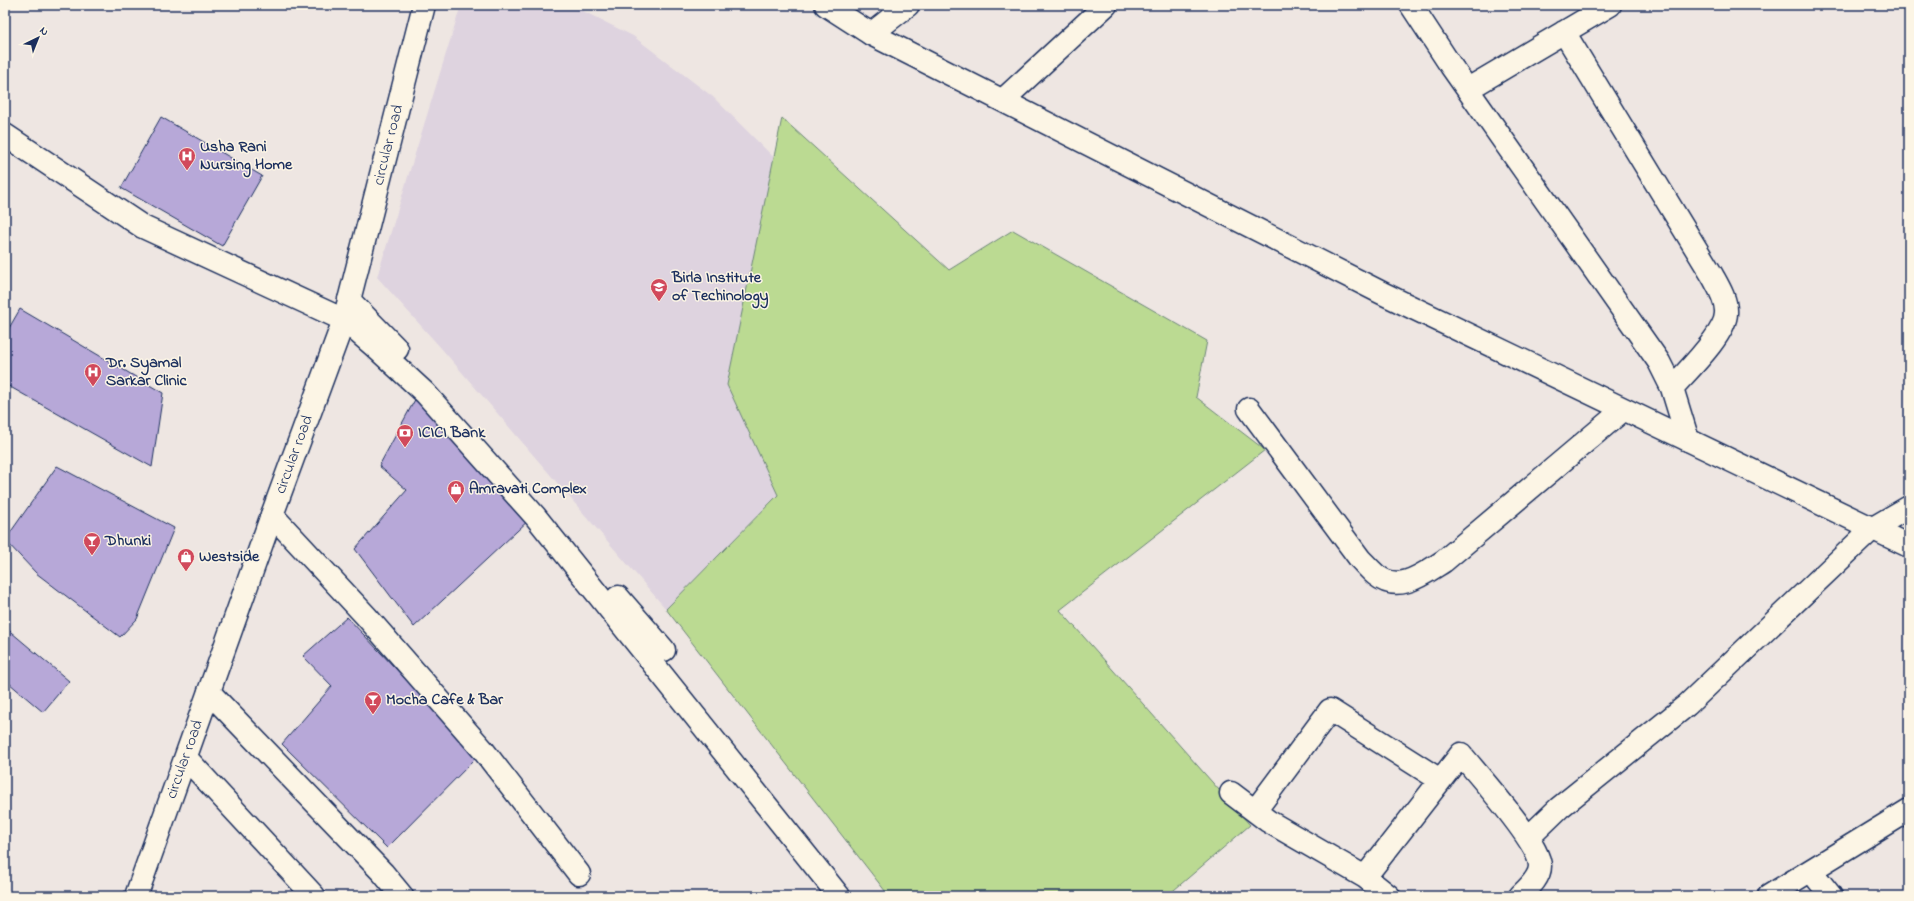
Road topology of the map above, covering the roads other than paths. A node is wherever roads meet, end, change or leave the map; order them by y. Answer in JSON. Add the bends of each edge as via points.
{"nodes":[{"id":1,"x":424,"y":5,"type":"edge"},
{"id":2,"x":826,"y":5,"type":"edge"},
{"id":3,"x":908,"y":5,"type":"edge"},
{"id":4,"x":1106,"y":5,"type":"edge"},
{"id":5,"x":1411,"y":5,"type":"edge"},
{"id":6,"x":1610,"y":5,"type":"edge"},
{"id":7,"x":1564,"y":32,"type":"junction"},
{"id":8,"x":871,"y":34,"type":"junction"},
{"id":9,"x":1468,"y":89,"type":"junction"},
{"id":10,"x":1003,"y":100,"type":"junction"},
{"id":11,"x":5,"y":135,"type":"edge"},
{"id":12,"x":346,"y":310,"type":"junction"},
{"id":13,"x":1672,"y":388,"type":"junction"},
{"id":14,"x":1249,"y":409,"type":"dead end"},
{"id":15,"x":1623,"y":410,"type":"junction"},
{"id":16,"x":1688,"y":440,"type":"junction"},
{"id":17,"x":1909,"y":507,"type":"edge"},
{"id":18,"x":272,"y":515,"type":"junction"},
{"id":19,"x":1873,"y":528,"type":"junction"},
{"id":20,"x":1909,"y":546,"type":"edge"},
{"id":21,"x":664,"y":650,"type":"dead end"},
{"id":22,"x":209,"y":692,"type":"junction"},
{"id":23,"x":186,"y":758,"type":"junction"},
{"id":24,"x":1440,"y":780,"type":"junction"},
{"id":25,"x":1231,"y":793,"type":"dead end"},
{"id":26,"x":1909,"y":810,"type":"edge"},
{"id":27,"x":1255,"y":811,"type":"junction"},
{"id":28,"x":1528,"y":838,"type":"junction"},
{"id":29,"x":1811,"y":871,"type":"junction"},
{"id":30,"x":579,"y":874,"type":"dead end"},
{"id":31,"x":1365,"y":877,"type":"junction"},
{"id":32,"x":136,"y":896,"type":"edge"},
{"id":33,"x":314,"y":896,"type":"edge"},
{"id":34,"x":402,"y":896,"type":"edge"},
{"id":35,"x":839,"y":896,"type":"edge"},
{"id":36,"x":1389,"y":896,"type":"edge"},
{"id":37,"x":1520,"y":896,"type":"edge"},
{"id":38,"x":1769,"y":896,"type":"edge"},
{"id":39,"x":1831,"y":896,"type":"edge"}],
"edges":[{"from":1,"to":12,"type":"street","name":"circular road"},
{"from":2,"to":8,"type":"street"},
{"from":3,"to":8,"type":"street"},
{"from":4,"to":10,"type":"street"},
{"from":5,"to":9,"type":"street"},
{"from":6,"to":7,"type":"street"},
{"from":7,"to":9,"type":"street"},
{"from":7,"to":13,"type":"street","via":[[1712,275],[1724,300],[1727,314],[1718,335]]},
{"from":8,"to":10,"type":"street"},
{"from":9,"to":13,"type":"street","via":[[1659,362]]},
{"from":10,"to":15,"type":"street","via":[[1382,293]]},
{"from":11,"to":12,"type":"street","via":[[143,227]]},
{"from":12,"to":18,"type":"street","name":"circular road"},
{"from":12,"to":21,"type":"street","via":[[450,404]]},
{"from":12,"to":35,"type":"street","via":[[425,393],[535,516]]},
{"from":13,"to":16,"type":"street"},
{"from":14,"to":15,"type":"street","via":[[1360,559],[1376,575],[1393,583],[1412,581],[1444,561]]},
{"from":15,"to":16,"type":"street"},
{"from":16,"to":19,"type":"street"},
{"from":17,"to":19,"type":"street"},
{"from":18,"to":22,"type":"street","name":"circular road"},
{"from":18,"to":30,"type":"street","via":[[366,616],[484,750]]},
{"from":19,"to":20,"type":"street"},
{"from":19,"to":28,"type":"street","via":[[1687,705],[1559,808]]},
{"from":22,"to":23,"type":"street","name":"circular road"},
{"from":22,"to":34,"type":"street","via":[[383,873]]},
{"from":23,"to":32,"type":"street","name":"circular road"},
{"from":23,"to":33,"type":"street"},
{"from":24,"to":27,"type":"street","via":[[1330,710]]},
{"from":24,"to":28,"type":"street","via":[[1461,754]]},
{"from":24,"to":31,"type":"street"},
{"from":25,"to":27,"type":"street"},
{"from":26,"to":29,"type":"street"},
{"from":27,"to":31,"type":"street"},
{"from":28,"to":37,"type":"street","via":[[1538,853],[1540,867],[1535,880]]},
{"from":29,"to":38,"type":"street"},
{"from":29,"to":39,"type":"street"},
{"from":31,"to":36,"type":"street"}]}
